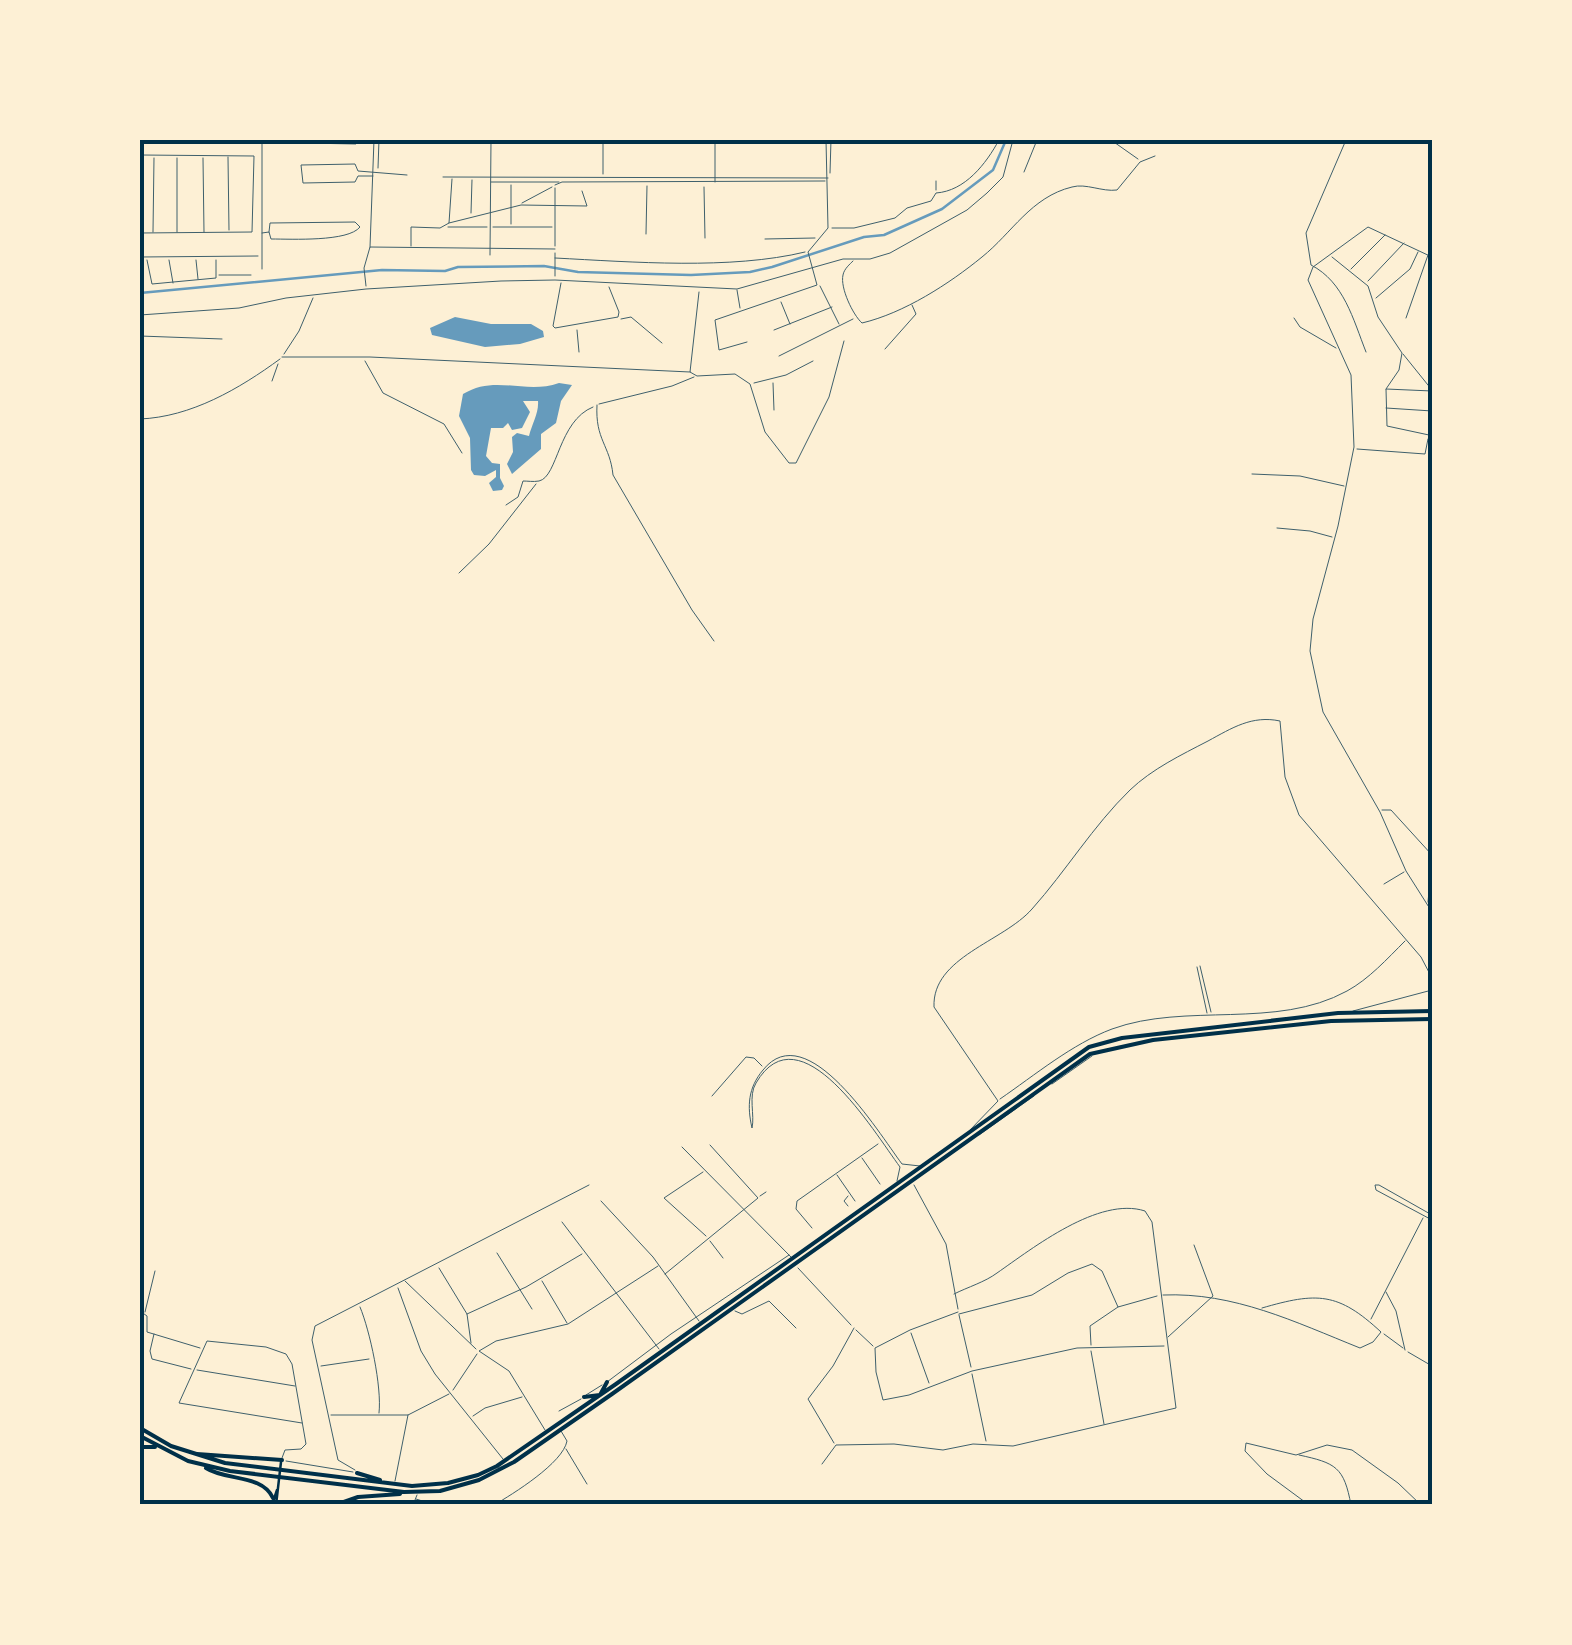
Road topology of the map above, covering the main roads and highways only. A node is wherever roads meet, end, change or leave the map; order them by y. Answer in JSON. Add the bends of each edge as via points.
{"nodes":[{"id":1,"x":1432,"y":1011,"type":"edge"},
{"id":2,"x":1431,"y":1019,"type":"edge"},
{"id":3,"x":969,"y":1136,"type":"junction"},
{"id":4,"x":793,"y":1260,"type":"junction"},
{"id":5,"x":607,"y":1382,"type":"road end"},
{"id":6,"x":600,"y":1395,"type":"junction"},
{"id":7,"x":584,"y":1397,"type":"road end"},
{"id":8,"x":140,"y":1428,"type":"edge"},
{"id":9,"x":140,"y":1436,"type":"edge"},
{"id":10,"x":140,"y":1446,"type":"edge"},
{"id":11,"x":164,"y":1450,"type":"junction"},
{"id":12,"x":189,"y":1452,"type":"junction"},
{"id":13,"x":281,"y":1462,"type":"joint"},
{"id":14,"x":202,"y":1465,"type":"junction"},
{"id":15,"x":356,"y":1473,"type":"road end"},
{"id":16,"x":394,"y":1484,"type":"junction"},
{"id":17,"x":140,"y":1494,"type":"edge"},
{"id":18,"x":416,"y":1494,"type":"junction"},
{"id":19,"x":274,"y":1503,"type":"edge"},
{"id":20,"x":340,"y":1504,"type":"edge"},
{"id":21,"x":142,"y":1505,"type":"edge"}],
"edges":[{"from":1,"to":3,"type":"highway","via":[[1338,1014],[1098,1044]]},
{"from":2,"to":3,"type":"highway","via":[[1331,1020],[1103,1049]]},
{"from":3,"to":4,"type":"highway"},
{"from":3,"to":4,"type":"highway"},
{"from":4,"to":6,"type":"highway"},
{"from":4,"to":18,"type":"highway","via":[[490,1476]]},
{"from":5,"to":6,"type":"highway"},
{"from":6,"to":7,"type":"highway"},
{"from":6,"to":16,"type":"highway","via":[[478,1475]]},
{"from":8,"to":12,"type":"highway"},
{"from":9,"to":11,"type":"highway"},
{"from":10,"to":11,"type":"highway"},
{"from":11,"to":14,"type":"highway"},
{"from":12,"to":13,"type":"highway"},
{"from":12,"to":16,"type":"highway","via":[[216,1462]]},
{"from":13,"to":19,"type":"main road"},
{"from":14,"to":18,"type":"highway"},
{"from":14,"to":19,"type":"highway","via":[[258,1483]]},
{"from":15,"to":16,"type":"highway"},
{"from":17,"to":21,"type":"main road"},
{"from":18,"to":20,"type":"highway"}]}
